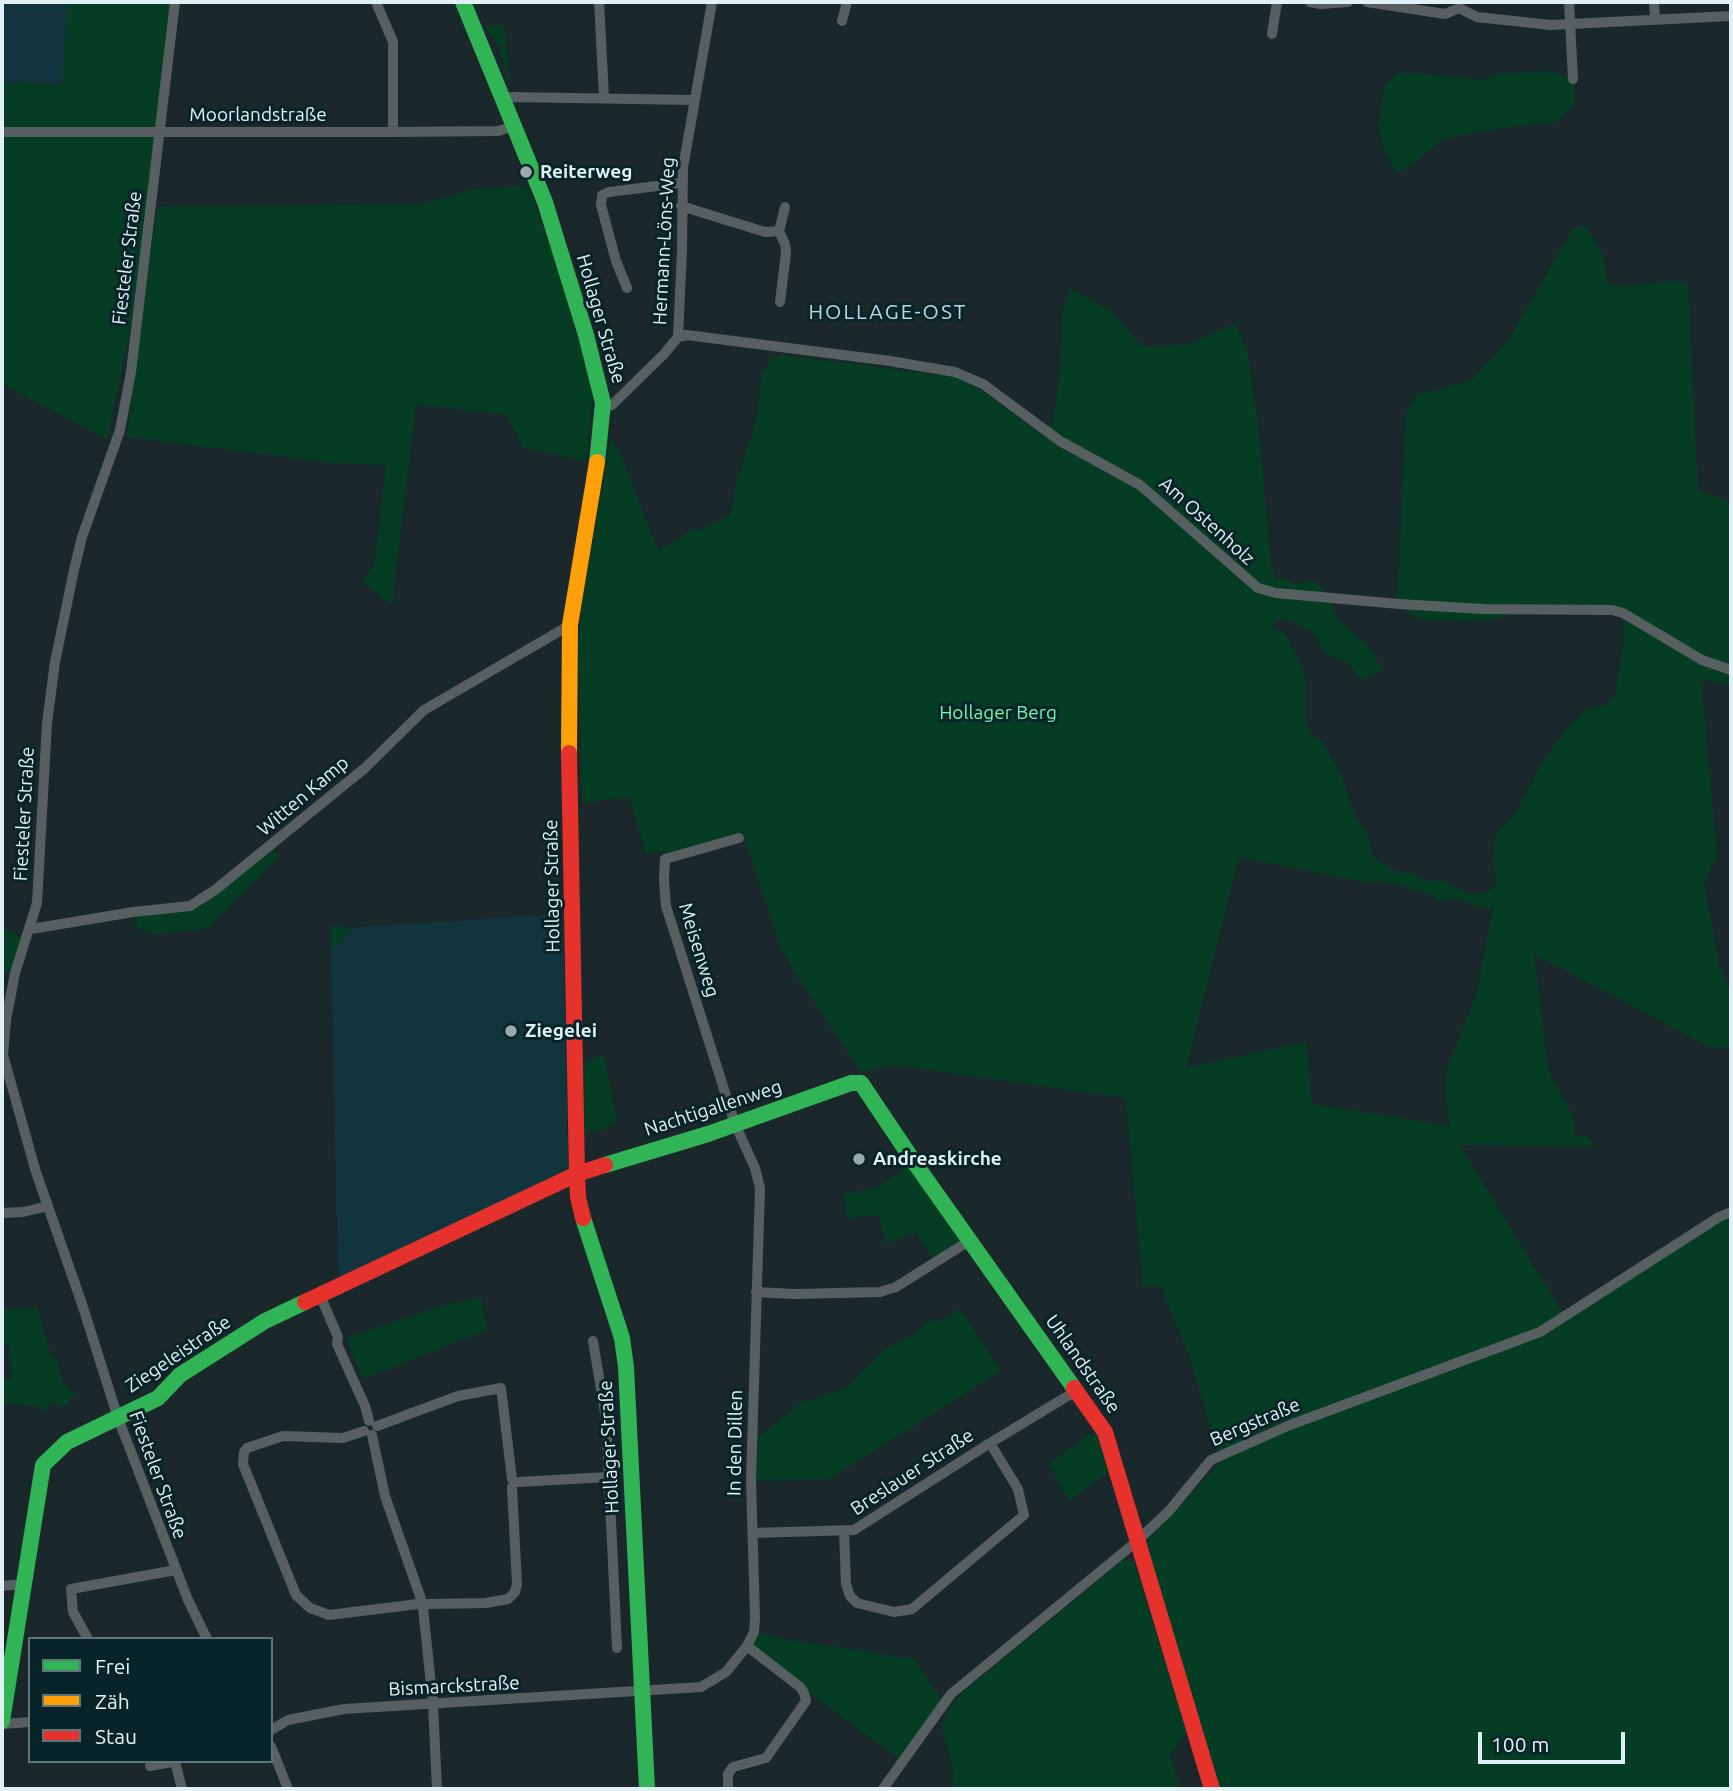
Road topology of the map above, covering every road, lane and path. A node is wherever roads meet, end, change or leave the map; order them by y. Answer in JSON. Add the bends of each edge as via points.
{"nodes":[{"id":1,"x":175,"y":2,"type":"edge"},
{"id":2,"x":376,"y":2,"type":"edge"},
{"id":3,"x":463,"y":2,"type":"edge"},
{"id":4,"x":599,"y":2,"type":"edge"},
{"id":5,"x":712,"y":2,"type":"edge"},
{"id":6,"x":847,"y":2,"type":"edge"},
{"id":7,"x":1277,"y":2,"type":"edge"},
{"id":8,"x":1310,"y":2,"type":"edge"},
{"id":9,"x":1348,"y":2,"type":"edge"},
{"id":10,"x":1367,"y":2,"type":"edge"},
{"id":11,"x":1569,"y":2,"type":"edge"},
{"id":12,"x":1654,"y":2,"type":"edge"},
{"id":13,"x":1459,"y":5,"type":"edge"},
{"id":14,"x":1731,"y":16,"type":"edge"},
{"id":15,"x":1655,"y":19,"type":"junction"},
{"id":16,"x":842,"y":21,"type":"dead end"},
{"id":17,"x":1571,"y":24,"type":"junction"},
{"id":18,"x":1272,"y":34,"type":"dead end"},
{"id":19,"x":1573,"y":79,"type":"dead end"},
{"id":20,"x":604,"y":97,"type":"junction"},
{"id":21,"x":504,"y":99,"type":"junction"},
{"id":22,"x":694,"y":100,"type":"junction"},
{"id":23,"x":514,"y":126,"type":"junction"},
{"id":24,"x":2,"y":132,"type":"edge"},
{"id":25,"x":159,"y":132,"type":"junction"},
{"id":26,"x":393,"y":132,"type":"junction"},
{"id":27,"x":681,"y":183,"type":"junction"},
{"id":28,"x":681,"y":206,"type":"junction"},
{"id":29,"x":785,"y":207,"type":"dead end"},
{"id":30,"x":779,"y":232,"type":"junction"},
{"id":31,"x":627,"y":288,"type":"dead end"},
{"id":32,"x":780,"y":302,"type":"dead end"},
{"id":33,"x":678,"y":337,"type":"junction"},
{"id":34,"x":602,"y":408,"type":"junction"},
{"id":35,"x":570,"y":625,"type":"junction"},
{"id":36,"x":1731,"y":670,"type":"edge"},
{"id":37,"x":740,"y":838,"type":"dead end"},
{"id":38,"x":31,"y":929,"type":"junction"},
{"id":39,"x":15,"y":973,"type":"junction"},
{"id":40,"x":2,"y":974,"type":"edge"},
{"id":41,"x":861,"y":1083,"type":"joint"},
{"id":42,"x":735,"y":1124,"type":"junction"},
{"id":43,"x":577,"y":1174,"type":"junction"},
{"id":44,"x":48,"y":1206,"type":"junction"},
{"id":45,"x":1731,"y":1212,"type":"edge"},
{"id":46,"x":2,"y":1213,"type":"edge"},
{"id":47,"x":969,"y":1241,"type":"junction"},
{"id":48,"x":756,"y":1292,"type":"junction"},
{"id":49,"x":320,"y":1295,"type":"junction"},
{"id":50,"x":593,"y":1341,"type":"dead end"},
{"id":51,"x":1076,"y":1391,"type":"junction"},
{"id":52,"x":118,"y":1418,"type":"junction"},
{"id":53,"x":370,"y":1429,"type":"junction"},
{"id":54,"x":990,"y":1443,"type":"junction"},
{"id":55,"x":632,"y":1475,"type":"junction"},
{"id":56,"x":609,"y":1477,"type":"junction"},
{"id":57,"x":514,"y":1483,"type":"junction"},
{"id":58,"x":844,"y":1531,"type":"junction"},
{"id":59,"x":753,"y":1533,"type":"junction"},
{"id":60,"x":1136,"y":1542,"type":"junction"},
{"id":61,"x":176,"y":1570,"type":"junction"},
{"id":62,"x":23,"y":1584,"type":"junction"},
{"id":63,"x":2,"y":1586,"type":"edge"},
{"id":64,"x":422,"y":1604,"type":"junction"},
{"id":65,"x":87,"y":1637,"type":"edge"},
{"id":66,"x":206,"y":1637,"type":"edge"},
{"id":67,"x":747,"y":1646,"type":"junction"},
{"id":68,"x":617,"y":1648,"type":"dead end"},
{"id":69,"x":643,"y":1692,"type":"junction"},
{"id":70,"x":433,"y":1704,"type":"junction"},
{"id":71,"x":28,"y":1722,"type":"edge"},
{"id":72,"x":2,"y":1723,"type":"edge"},
{"id":73,"x":273,"y":1729,"type":"edge"},
{"id":74,"x":273,"y":1751,"type":"edge"},
{"id":75,"x":170,"y":1763,"type":"edge"},
{"id":76,"x":176,"y":1763,"type":"edge"},
{"id":77,"x":150,"y":1766,"type":"dead end"},
{"id":78,"x":182,"y":1789,"type":"edge"},
{"id":79,"x":288,"y":1789,"type":"edge"},
{"id":80,"x":436,"y":1789,"type":"edge"},
{"id":81,"x":647,"y":1789,"type":"edge"},
{"id":82,"x":728,"y":1789,"type":"edge"},
{"id":83,"x":883,"y":1789,"type":"edge"},
{"id":84,"x":1212,"y":1789,"type":"edge"}],
"edges":[{"from":1,"to":25,"type":"street","name":"Fiesteler Straße"},
{"from":2,"to":26,"type":"street","via":[[393,42]]},
{"from":3,"to":21,"type":"street","name":"Hollager Straße"},
{"from":4,"to":20,"type":"street"},
{"from":5,"to":22,"type":"street","name":"Hermann-Löns-Weg"},
{"from":6,"to":16,"type":"street"},
{"from":7,"to":18,"type":"street"},
{"from":8,"to":9,"type":"street"},
{"from":10,"to":13,"type":"street","via":[[1445,15]]},
{"from":11,"to":17,"type":"street"},
{"from":12,"to":15,"type":"street"},
{"from":13,"to":17,"type":"street","via":[[1477,17]]},
{"from":14,"to":15,"type":"street"},
{"from":15,"to":17,"type":"street"},
{"from":17,"to":19,"type":"street"},
{"from":20,"to":21,"type":"street"},
{"from":20,"to":22,"type":"street"},
{"from":21,"to":23,"type":"street","name":"Hollager Straße"},
{"from":22,"to":27,"type":"street","name":"Hermann-Löns-Weg"},
{"from":23,"to":26,"type":"street","name":"Moorlandstraße","via":[[498,131]]},
{"from":23,"to":34,"type":"street","name":"Hollager Straße","via":[[545,202],[594,365]]},
{"from":24,"to":25,"type":"street","name":"Moorlandstraße"},
{"from":25,"to":26,"type":"street","name":"Moorlandstraße"},
{"from":25,"to":38,"type":"street","name":"Fiesteler Straße","via":[[120,430],[82,537],[54,662],[37,903]]},
{"from":27,"to":28,"type":"street","name":"Hermann-Löns-Weg"},
{"from":27,"to":31,"type":"street","via":[[602,195],[616,261]]},
{"from":28,"to":30,"type":"street","via":[[765,232]]},
{"from":28,"to":33,"type":"street","name":"Hermann-Löns-Weg"},
{"from":29,"to":30,"type":"street"},
{"from":30,"to":32,"type":"street","via":[[786,253]]},
{"from":33,"to":34,"type":"street","name":"Hermann-Löns-Weg","via":[[612,405]]},
{"from":33,"to":36,"type":"street","name":"Am Ostenholz","via":[[890,361],[955,372],[983,384],[1060,441],[1140,485],[1258,588],[1399,604],[1612,610],[1702,660]]},
{"from":34,"to":35,"type":"street","name":"Hollager Straße"},
{"from":35,"to":38,"type":"street","name":"Witten Kamp","via":[[424,710],[365,768],[190,906]]},
{"from":35,"to":43,"type":"street","name":"Hollager Straße"},
{"from":37,"to":42,"type":"street","name":"Meisenweg","via":[[665,859],[664,867],[666,906]]},
{"from":38,"to":39,"type":"street","name":"Fiesteler Straße"},
{"from":39,"to":40,"type":"street"},
{"from":39,"to":44,"type":"street","name":"Fiesteler Straße","via":[[3,1055]]},
{"from":41,"to":42,"type":"street","name":"Nachtigallenweg"},
{"from":41,"to":47,"type":"street","name":"Uhlandstraße"},
{"from":42,"to":43,"type":"street","name":"Nachtigallenweg"},
{"from":42,"to":48,"type":"street","name":"In den Dillen","via":[[760,1188]]},
{"from":43,"to":49,"type":"street","name":"Ziegeleistraße"},
{"from":43,"to":55,"type":"street","name":"Hollager Straße","via":[[586,1229],[622,1338]]},
{"from":44,"to":46,"type":"street"},
{"from":44,"to":52,"type":"street","name":"Fiesteler Straße"},
{"from":45,"to":60,"type":"street","name":"Bergstraße","via":[[1540,1332],[1290,1425],[1211,1460]]},
{"from":47,"to":48,"type":"street","via":[[888,1290]]},
{"from":47,"to":51,"type":"street","name":"Uhlandstraße"},
{"from":48,"to":59,"type":"street","name":"In den Dillen"},
{"from":49,"to":52,"type":"street","name":"Ziegeleistraße","via":[[265,1321],[180,1375],[158,1398]]},
{"from":49,"to":53,"type":"street"},
{"from":50,"to":56,"type":"street","via":[[606,1419]]},
{"from":51,"to":54,"type":"street","name":"Breslauer Straße"},
{"from":51,"to":60,"type":"street","name":"Uhlandstraße","via":[[1105,1432]]},
{"from":52,"to":61,"type":"street","name":"Fiesteler Straße"},
{"from":52,"to":62,"type":"street","name":"Ziegeleistraße","via":[[67,1442],[43,1465]]},
{"from":53,"to":57,"type":"street","via":[[458,1396],[500,1388]]},
{"from":53,"to":64,"type":"street","via":[[385,1496]]},
{"from":53,"to":64,"type":"street","via":[[343,1438],[284,1436],[247,1448],[243,1464],[296,1595],[310,1608],[329,1615]]},
{"from":54,"to":58,"type":"street","name":"Breslauer Straße","via":[[854,1530]]},
{"from":54,"to":58,"type":"street","via":[[1018,1489],[1024,1515],[912,1609],[894,1612],[857,1603],[850,1595]]},
{"from":55,"to":56,"type":"street"},
{"from":55,"to":69,"type":"street","name":"Hollager Straße"},
{"from":56,"to":57,"type":"street"},
{"from":56,"to":68,"type":"street"},
{"from":57,"to":64,"type":"street","via":[[515,1592],[508,1599],[486,1603]]},
{"from":58,"to":59,"type":"street","name":"Breslauer Straße"},
{"from":59,"to":67,"type":"street","name":"In den Dillen","via":[[755,1618]]},
{"from":60,"to":83,"type":"street","name":"Bergstraße","via":[[951,1694]]},
{"from":60,"to":84,"type":"street","name":"Uhlandstraße"},
{"from":61,"to":65,"type":"street","via":[[71,1589],[73,1612]]},
{"from":61,"to":66,"type":"street","name":"Fiesteler Straße"},
{"from":62,"to":63,"type":"street"},
{"from":62,"to":72,"type":"street","name":"Ziegeleistraße"},
{"from":64,"to":70,"type":"street"},
{"from":67,"to":69,"type":"street","name":"In den Dillen","via":[[726,1672],[701,1687]]},
{"from":67,"to":82,"type":"street","via":[[800,1687],[806,1701],[766,1758],[733,1767]]},
{"from":69,"to":70,"type":"street","name":"Bismarckstraße"},
{"from":69,"to":81,"type":"street","name":"Hollager Straße"},
{"from":70,"to":73,"type":"street","name":"Bismarckstraße","via":[[344,1709],[288,1720]]},
{"from":70,"to":80,"type":"street"},
{"from":71,"to":72,"type":"street"},
{"from":74,"to":79,"type":"street"},
{"from":75,"to":77,"type":"street"},
{"from":76,"to":78,"type":"street"}]}
